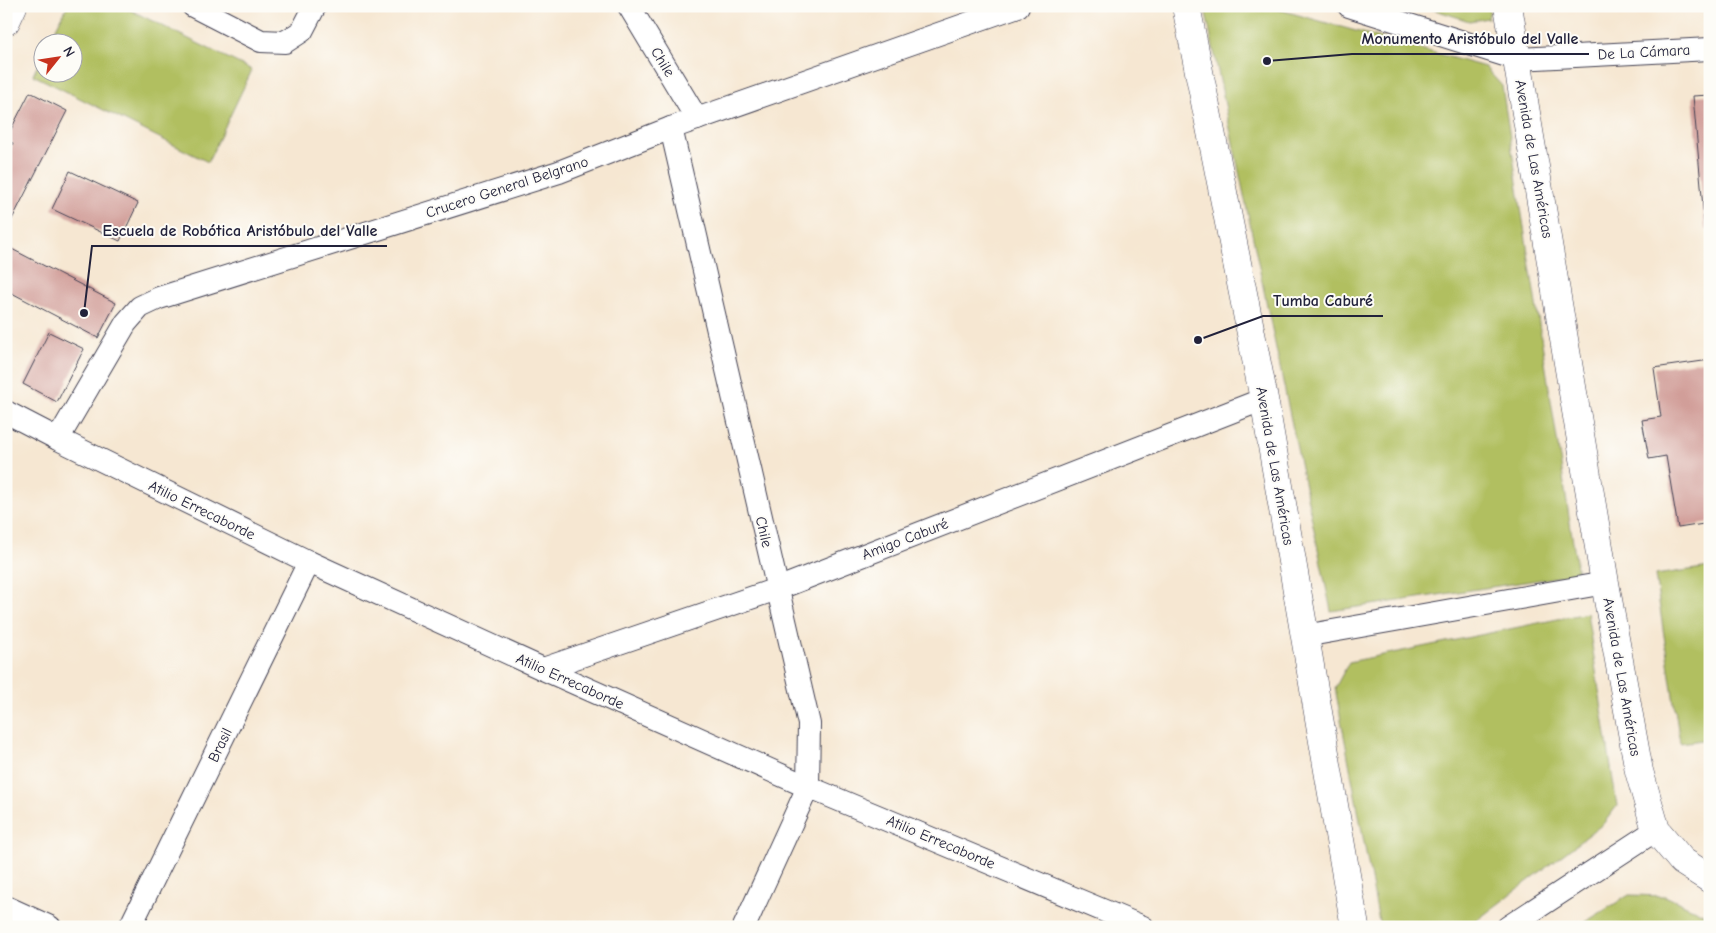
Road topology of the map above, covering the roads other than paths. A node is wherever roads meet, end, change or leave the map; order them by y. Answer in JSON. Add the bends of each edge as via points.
{"nodes":[{"id":1,"x":13,"y":6,"type":"edge"},
{"id":2,"x":193,"y":6,"type":"edge"},
{"id":3,"x":315,"y":6,"type":"edge"},
{"id":4,"x":629,"y":6,"type":"edge"},
{"id":5,"x":1018,"y":6,"type":"edge"},
{"id":6,"x":1186,"y":6,"type":"edge"},
{"id":7,"x":1349,"y":6,"type":"edge"},
{"id":8,"x":1508,"y":6,"type":"edge"},
{"id":9,"x":6,"y":21,"type":"edge"},
{"id":10,"x":1710,"y":48,"type":"edge"},
{"id":11,"x":1518,"y":59,"type":"junction"},
{"id":12,"x":697,"y":119,"type":"junction"},
{"id":13,"x":671,"y":128,"type":"junction"},
{"id":14,"x":1264,"y":399,"type":"junction"},
{"id":15,"x":6,"y":412,"type":"edge"},
{"id":16,"x":58,"y":439,"type":"junction"},
{"id":17,"x":309,"y":562,"type":"junction"},
{"id":18,"x":1605,"y":583,"type":"junction"},
{"id":19,"x":777,"y":589,"type":"junction"},
{"id":20,"x":1304,"y":636,"type":"junction"},
{"id":21,"x":543,"y":669,"type":"junction"},
{"id":22,"x":808,"y":787,"type":"junction"},
{"id":23,"x":1656,"y":830,"type":"junction"},
{"id":24,"x":1710,"y":879,"type":"edge"},
{"id":25,"x":6,"y":908,"type":"edge"},
{"id":26,"x":50,"y":927,"type":"edge"},
{"id":27,"x":130,"y":927,"type":"edge"},
{"id":28,"x":744,"y":927,"type":"edge"},
{"id":29,"x":1143,"y":927,"type":"edge"},
{"id":30,"x":1355,"y":927,"type":"edge"},
{"id":31,"x":1508,"y":927,"type":"edge"}],
"edges":[{"from":1,"to":9,"type":"main road"},
{"from":2,"to":3,"type":"street","via":[[261,41],[286,42],[302,31]]},
{"from":4,"to":12,"type":"street","name":"Chile"},
{"from":5,"to":12,"type":"street","name":"Crucero General Belgrano"},
{"from":6,"to":14,"type":"main road","name":"Avenida de Las Américas"},
{"from":7,"to":11,"type":"street"},
{"from":8,"to":11,"type":"main road","name":"Avenida de Las Américas"},
{"from":10,"to":11,"type":"street","name":"De La Cámara"},
{"from":11,"to":18,"type":"main road","name":"Avenida de Las Américas"},
{"from":12,"to":13,"type":"street","name":"Crucero General Belgrano"},
{"from":13,"to":16,"type":"street","name":"Crucero General Belgrano","via":[[559,172],[159,298],[140,307],[126,324]]},
{"from":13,"to":19,"type":"street","name":"Chile"},
{"from":14,"to":19,"type":"street","name":"Amigo Caburé"},
{"from":14,"to":20,"type":"main road","name":"Avenida de Las Américas"},
{"from":15,"to":16,"type":"street","name":"Atilio Errecaborde"},
{"from":16,"to":17,"type":"street","name":"Atilio Errecaborde"},
{"from":17,"to":21,"type":"street","name":"Atilio Errecaborde"},
{"from":17,"to":27,"type":"street","name":"Brasil"},
{"from":18,"to":20,"type":"street"},
{"from":18,"to":23,"type":"main road","name":"Avenida de Las Américas","via":[[1639,771]]},
{"from":19,"to":21,"type":"street","name":"Amigo Caburé"},
{"from":19,"to":22,"type":"street","name":"Chile","via":[[809,724]]},
{"from":20,"to":30,"type":"main road","name":"Avenida de Las Américas"},
{"from":21,"to":22,"type":"street","name":"Atilio Errecaborde"},
{"from":22,"to":28,"type":"street","name":"Chile"},
{"from":22,"to":29,"type":"street","name":"Atilio Errecaborde"},
{"from":23,"to":24,"type":"main road","name":"Avenida de Las Américas","via":[[1682,861]]},
{"from":23,"to":31,"type":"street"},
{"from":25,"to":26,"type":"street"}]}
